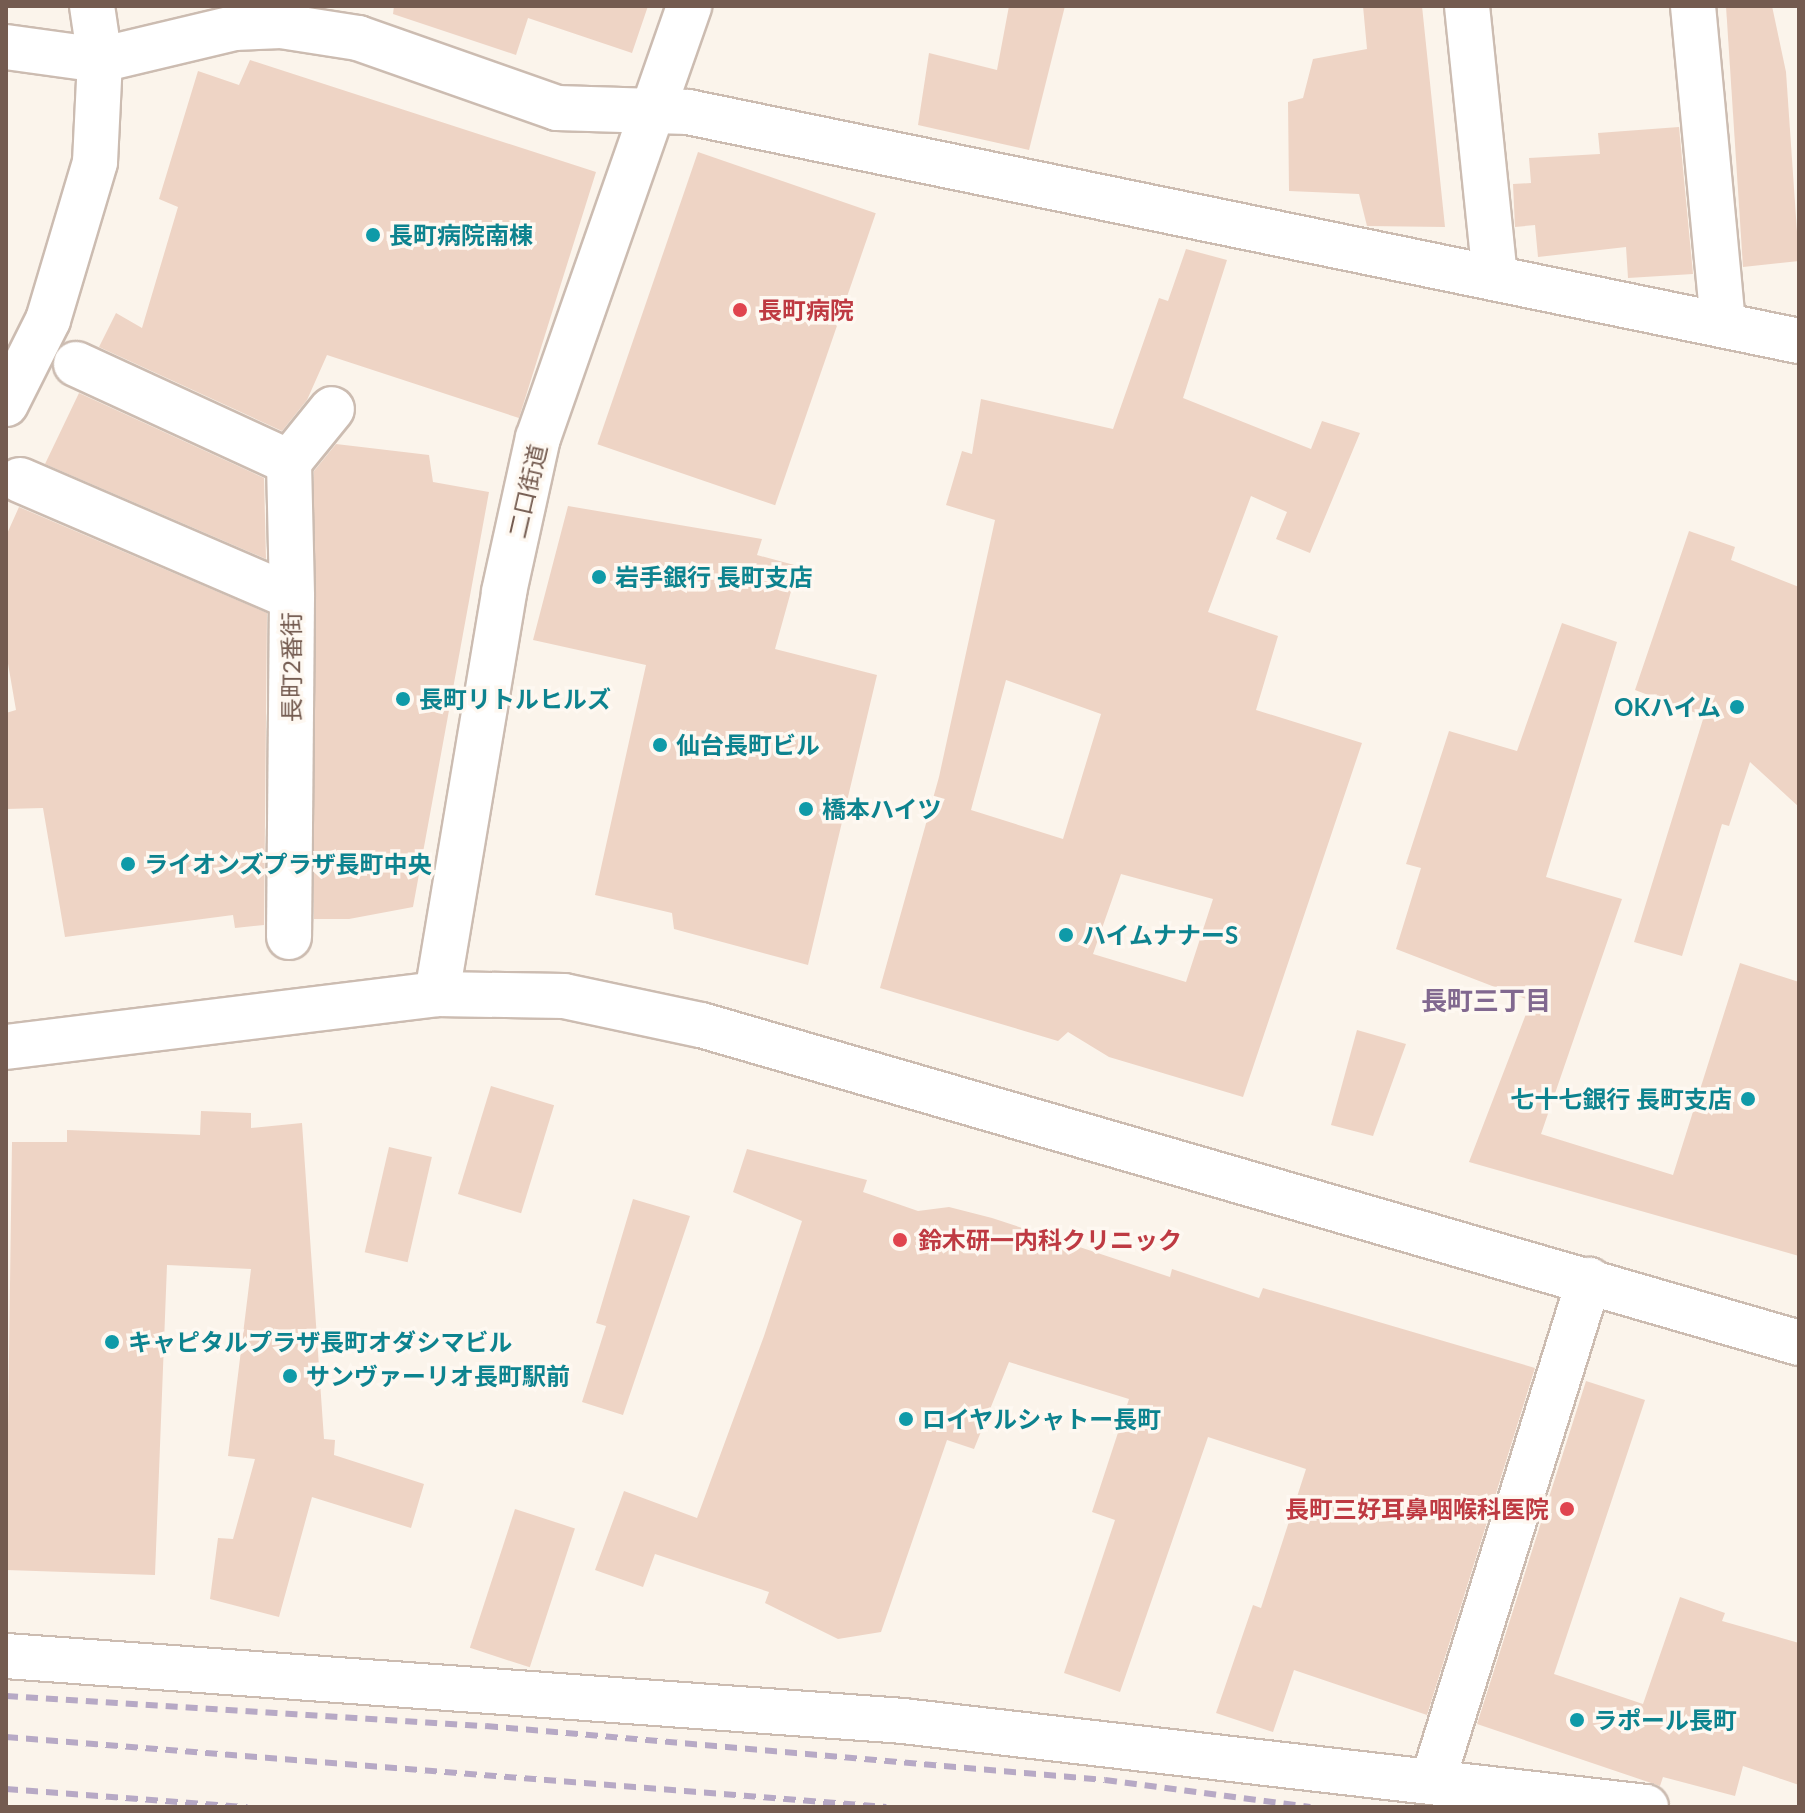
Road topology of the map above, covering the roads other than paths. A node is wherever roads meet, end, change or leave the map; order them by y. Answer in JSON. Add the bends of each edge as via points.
{"nodes":[{"id":1,"x":92,"y":6,"type":"edge"},
{"id":2,"x":689,"y":6,"type":"edge"},
{"id":3,"x":1467,"y":6,"type":"edge"},
{"id":4,"x":1693,"y":6,"type":"edge"},
{"id":5,"x":6,"y":47,"type":"edge"},
{"id":6,"x":100,"y":60,"type":"junction"},
{"id":7,"x":654,"y":113,"type":"junction"},
{"id":8,"x":1495,"y":278,"type":"junction"},
{"id":9,"x":1723,"y":324,"type":"junction"},
{"id":10,"x":1799,"y":341,"type":"edge"},
{"id":11,"x":76,"y":364,"type":"dead end"},
{"id":12,"x":6,"y":404,"type":"edge"},
{"id":13,"x":332,"y":409,"type":"dead end"},
{"id":14,"x":289,"y":462,"type":"junction"},
{"id":15,"x":20,"y":480,"type":"dead end"},
{"id":16,"x":292,"y":597,"type":"junction"},
{"id":17,"x":289,"y":937,"type":"dead end"},
{"id":18,"x":437,"y":994,"type":"junction"},
{"id":19,"x":6,"y":1047,"type":"edge"},
{"id":20,"x":1589,"y":1280,"type":"junction"},
{"id":21,"x":1799,"y":1343,"type":"edge"},
{"id":22,"x":6,"y":1656,"type":"edge"},
{"id":23,"x":1433,"y":1780,"type":"junction"},
{"id":24,"x":1646,"y":1807,"type":"edge"}],
"edges":[{"from":1,"to":6,"type":"street"},
{"from":2,"to":7,"type":"street","name":"二口街道"},
{"from":3,"to":8,"type":"street"},
{"from":4,"to":9,"type":"street"},
{"from":5,"to":6,"type":"street"},
{"from":6,"to":7,"type":"street","via":[[234,28],[281,26],[358,38],[557,108]]},
{"from":6,"to":12,"type":"street","via":[[95,162],[48,320]]},
{"from":7,"to":8,"type":"street","via":[[688,112]]},
{"from":7,"to":18,"type":"street","name":"二口街道","via":[[538,438],[504,592]]},
{"from":8,"to":9,"type":"street"},
{"from":9,"to":10,"type":"street"},
{"from":11,"to":14,"type":"street"},
{"from":13,"to":14,"type":"street"},
{"from":14,"to":16,"type":"street"},
{"from":15,"to":16,"type":"street","name":"長町2番街"},
{"from":16,"to":17,"type":"street","name":"長町2番街"},
{"from":18,"to":19,"type":"street"},
{"from":18,"to":20,"type":"street","via":[[564,996],[701,1025]]},
{"from":20,"to":21,"type":"street"},
{"from":20,"to":23,"type":"street"},
{"from":22,"to":23,"type":"street","via":[[892,1720]]},
{"from":23,"to":24,"type":"street"}]}
